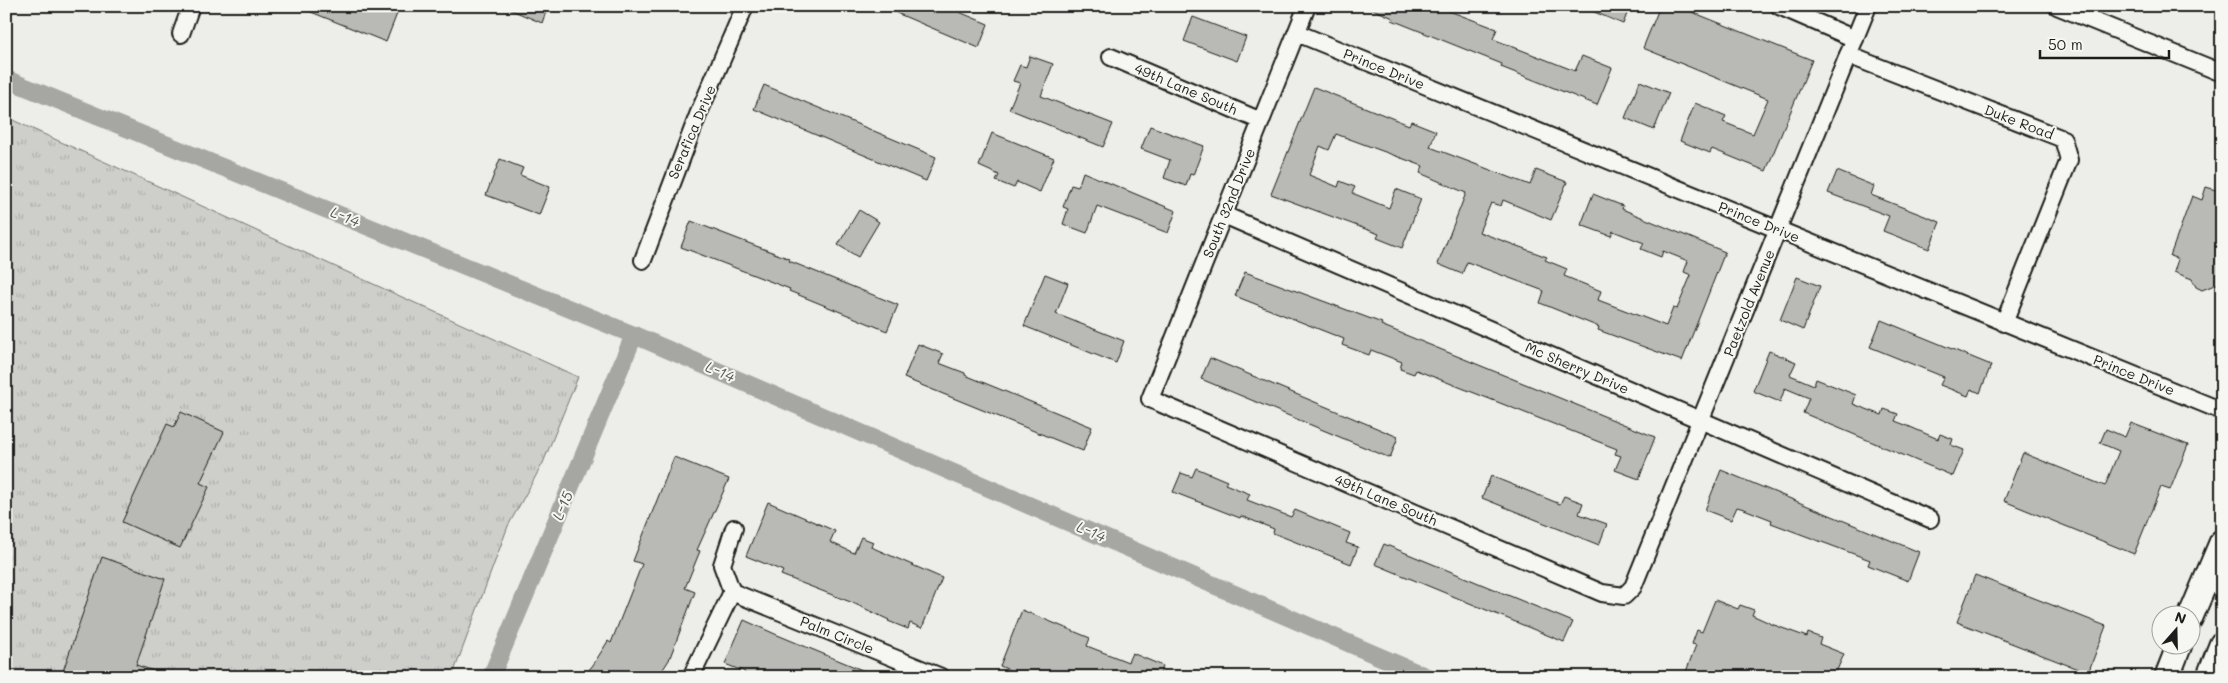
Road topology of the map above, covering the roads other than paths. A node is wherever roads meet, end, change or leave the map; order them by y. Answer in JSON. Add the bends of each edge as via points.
{"nodes":[{"id":1,"x":192,"y":6,"type":"edge"},
{"id":2,"x":745,"y":6,"type":"edge"},
{"id":3,"x":1308,"y":6,"type":"edge"},
{"id":4,"x":1779,"y":6,"type":"edge"},
{"id":5,"x":1868,"y":6,"type":"edge"},
{"id":6,"x":2056,"y":6,"type":"edge"},
{"id":7,"x":1297,"y":33,"type":"junction"},
{"id":8,"x":181,"y":34,"type":"dead end"},
{"id":9,"x":1855,"y":39,"type":"junction"},
{"id":10,"x":1848,"y":55,"type":"junction"},
{"id":11,"x":1111,"y":57,"type":"dead end"},
{"id":12,"x":2222,"y":74,"type":"edge"},
{"id":13,"x":1261,"y":121,"type":"junction"},
{"id":14,"x":1224,"y":215,"type":"junction"},
{"id":15,"x":1778,"y":229,"type":"junction"},
{"id":16,"x":643,"y":260,"type":"dead end"},
{"id":17,"x":2004,"y":323,"type":"junction"},
{"id":18,"x":1150,"y":399,"type":"joint"},
{"id":19,"x":2222,"y":411,"type":"edge"},
{"id":20,"x":1702,"y":421,"type":"junction"},
{"id":21,"x":1930,"y":520,"type":"dead end"},
{"id":22,"x":734,"y":528,"type":"dead end"},
{"id":23,"x":2222,"y":542,"type":"edge"},
{"id":24,"x":732,"y":592,"type":"junction"},
{"id":25,"x":1624,"y":596,"type":"joint"},
{"id":26,"x":2195,"y":606,"type":"edge"},
{"id":27,"x":2222,"y":644,"type":"edge"},
{"id":28,"x":2175,"y":656,"type":"edge"},
{"id":29,"x":691,"y":677,"type":"edge"},
{"id":30,"x":941,"y":677,"type":"edge"},
{"id":31,"x":2166,"y":677,"type":"edge"},
{"id":32,"x":2209,"y":677,"type":"edge"}],
"edges":[{"from":1,"to":8,"type":"street"},
{"from":2,"to":16,"type":"street","name":"Serafica Drive","via":[[691,132]]},
{"from":3,"to":7,"type":"street","name":"South 32nd Drive"},
{"from":4,"to":9,"type":"street"},
{"from":5,"to":9,"type":"street","name":"Paetzold Avenue"},
{"from":6,"to":12,"type":"street"},
{"from":7,"to":13,"type":"street","name":"South 32nd Drive"},
{"from":7,"to":15,"type":"street","name":"Prince Drive"},
{"from":9,"to":10,"type":"street","name":"Paetzold Avenue"},
{"from":10,"to":15,"type":"street","name":"Paetzold Avenue"},
{"from":10,"to":17,"type":"street","name":"Duke Road","via":[[2063,139],[2069,160]]},
{"from":11,"to":13,"type":"street","name":"49th Lane South"},
{"from":13,"to":14,"type":"street","name":"South 32nd Drive"},
{"from":14,"to":18,"type":"street","name":"South 32nd Drive"},
{"from":14,"to":20,"type":"street","name":"Mc Sherry Drive"},
{"from":15,"to":17,"type":"street","name":"Prince Drive"},
{"from":15,"to":20,"type":"street","name":"Paetzold Avenue"},
{"from":17,"to":19,"type":"street","name":"Prince Drive"},
{"from":18,"to":25,"type":"street","name":"49th Lane South","via":[[1602,592]]},
{"from":20,"to":21,"type":"street","name":"Mc Sherry Drive"},
{"from":20,"to":25,"type":"street","name":"Paetzold Avenue","via":[[1633,586]]},
{"from":22,"to":24,"type":"street","via":[[722,565]]},
{"from":23,"to":26,"type":"main road"},
{"from":24,"to":29,"type":"street"},
{"from":24,"to":30,"type":"street","name":"Palm Circle"},
{"from":27,"to":32,"type":"main road"},
{"from":28,"to":31,"type":"main road"}]}
